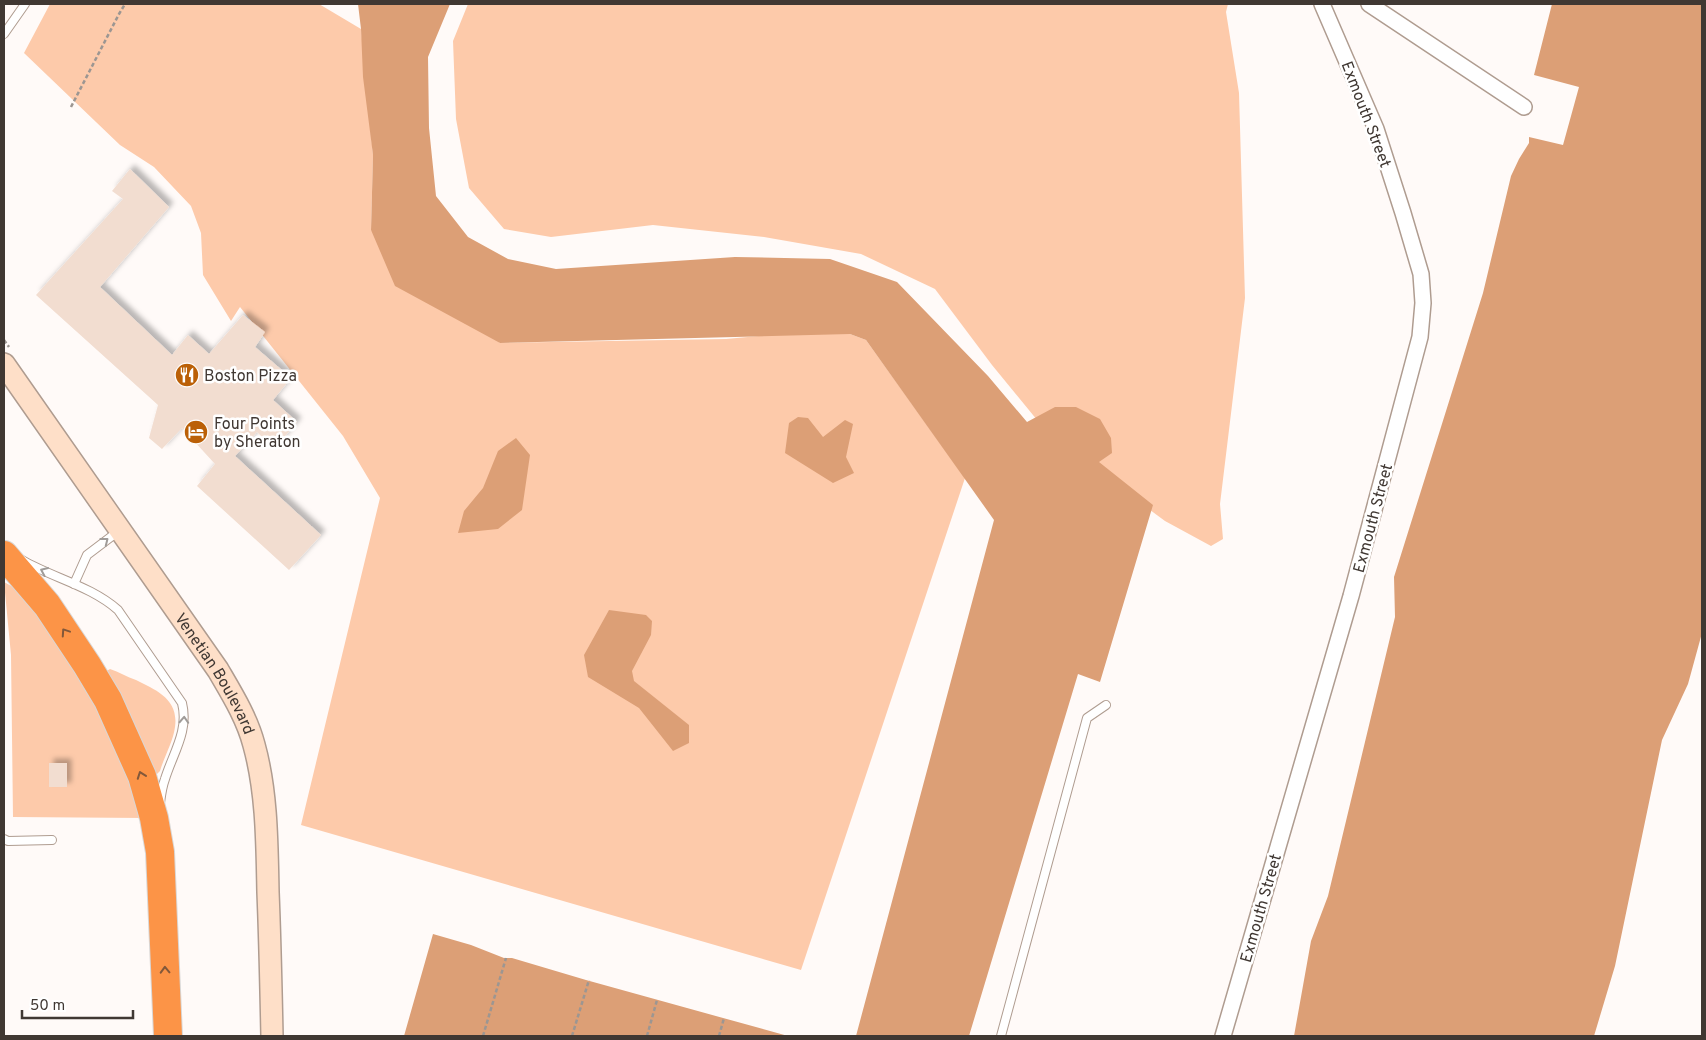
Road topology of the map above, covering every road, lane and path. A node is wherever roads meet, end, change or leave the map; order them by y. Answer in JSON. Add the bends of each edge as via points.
{"nodes":[{"id":1,"x":25,"y":4,"type":"edge"},
{"id":2,"x":125,"y":4,"type":"edge"},
{"id":3,"x":1322,"y":4,"type":"edge"},
{"id":4,"x":1369,"y":4,"type":"edge"},
{"id":5,"x":4,"y":34,"type":"edge"},
{"id":6,"x":71,"y":107,"type":"dead end"},
{"id":7,"x":1524,"y":107,"type":"dead end"},
{"id":8,"x":4,"y":364,"type":"edge"},
{"id":9,"x":120,"y":530,"type":"junction"},
{"id":10,"x":4,"y":547,"type":"edge"},
{"id":11,"x":4,"y":554,"type":"edge"},
{"id":12,"x":74,"y":584,"type":"junction"},
{"id":13,"x":1106,"y":705,"type":"dead end"},
{"id":14,"x":157,"y":835,"type":"junction"},
{"id":15,"x":4,"y":839,"type":"edge"},
{"id":16,"x":52,"y":840,"type":"dead end"},
{"id":17,"x":506,"y":958,"type":"dead end"},
{"id":18,"x":589,"y":980,"type":"dead end"},
{"id":19,"x":657,"y":1000,"type":"dead end"},
{"id":20,"x":724,"y":1018,"type":"dead end"},
{"id":21,"x":168,"y":1036,"type":"edge"},
{"id":22,"x":272,"y":1036,"type":"edge"},
{"id":23,"x":483,"y":1036,"type":"edge"},
{"id":24,"x":572,"y":1036,"type":"edge"},
{"id":25,"x":647,"y":1036,"type":"edge"},
{"id":26,"x":719,"y":1036,"type":"edge"},
{"id":27,"x":1001,"y":1036,"type":"edge"},
{"id":28,"x":1223,"y":1036,"type":"edge"}],
"edges":[{"from":1,"to":5,"type":"lane"},
{"from":2,"to":6,"type":"path"},
{"from":3,"to":28,"type":"street","name":"Exmouth Street","via":[[1376,129],[1403,213],[1421,274],[1423,320],[1351,596]]},
{"from":4,"to":7,"type":"street"},
{"from":8,"to":9,"type":"street","name":"Venetian Boulevard"},
{"from":12,"to":9,"type":"lane","one_way":true,"via":[[87,555]]},
{"from":9,"to":22,"type":"street","name":"Venetian Boulevard","via":[[218,670],[238,704],[254,745],[267,838]]},
{"from":12,"to":10,"type":"lane","one_way":true,"via":[[38,568]]},
{"from":14,"to":11,"type":"highway","one_way":true,"via":[[142,776],[108,700],[47,605]]},
{"from":14,"to":12,"type":"lane","one_way":true,"via":[[165,779],[184,725],[182,703],[118,610],[107,600]]},
{"from":13,"to":27,"type":"lane","via":[[1087,718]]},
{"from":21,"to":14,"type":"highway","one_way":true},
{"from":15,"to":16,"type":"lane"},
{"from":17,"to":23,"type":"path"},
{"from":18,"to":24,"type":"path"},
{"from":19,"to":25,"type":"path"},
{"from":20,"to":26,"type":"path"}]}
